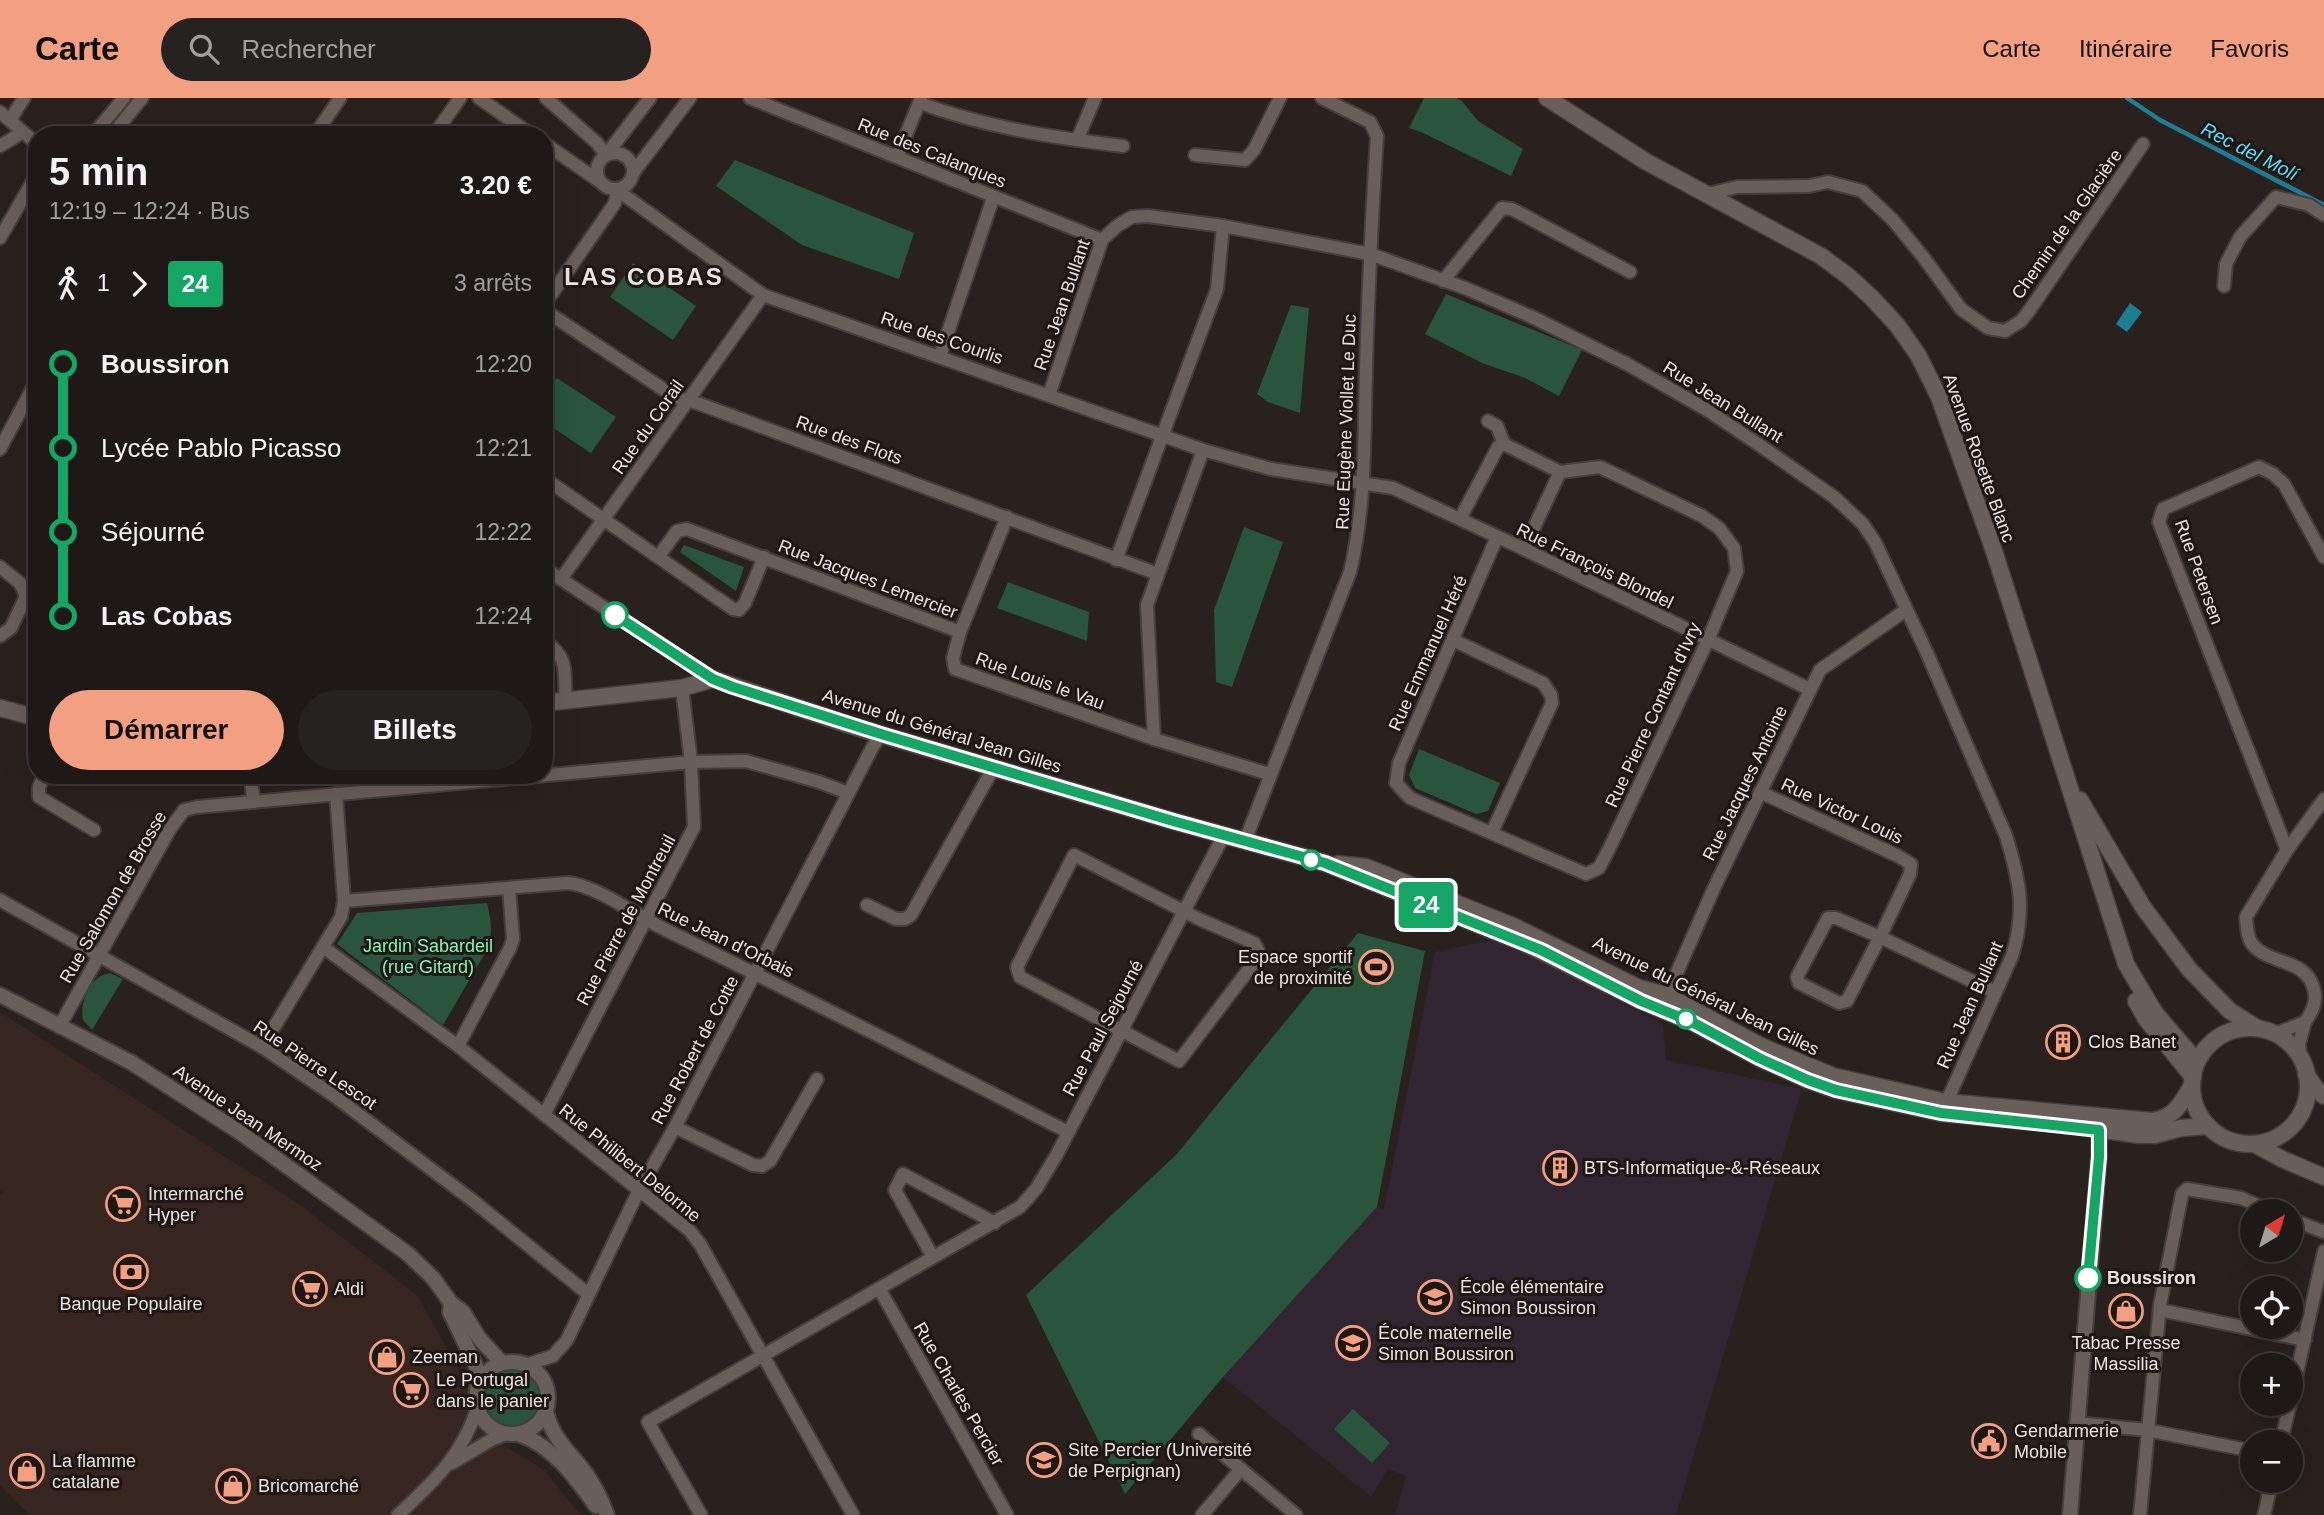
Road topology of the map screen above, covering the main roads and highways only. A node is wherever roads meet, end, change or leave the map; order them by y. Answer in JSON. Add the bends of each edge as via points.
{"nodes":[{"id":1,"x":1547,"y":98,"type":"edge"},
{"id":2,"x":553,"y":702,"type":"edge"},
{"id":3,"x":0,"y":708,"type":"edge"},
{"id":4,"x":28,"y":716,"type":"edge"},
{"id":5,"x":2065,"y":770,"type":"junction"},
{"id":6,"x":2267,"y":1032,"type":"junction"},
{"id":7,"x":2304,"y":1067,"type":"junction"},
{"id":8,"x":2194,"y":1075,"type":"junction"},
{"id":9,"x":2324,"y":1096,"type":"edge"},
{"id":10,"x":1944,"y":1108,"type":"junction"},
{"id":11,"x":2208,"y":1126,"type":"junction"},
{"id":12,"x":2254,"y":1144,"type":"junction"},
{"id":13,"x":2324,"y":1177,"type":"edge"}],
"edges":[{"from":1,"to":5,"type":"main road","name":"Avenue Rosette Blanc","via":[[1645,161],[1821,256],[1889,316],[1918,355],[1955,438]]},
{"from":2,"to":10,"type":"main road","name":"Avenue du Général Jean Gilles","via":[[682,688],[713,679],[881,734],[1325,863],[1524,943],[1641,1001],[1664,1001],[1808,1080],[1888,1103]]},
{"from":3,"to":4,"type":"main road"},
{"from":5,"to":6,"type":"main road","name":"Avenue Rosette Blanc","via":[[2155,925],[2230,1011]]},
{"from":5,"to":8,"type":"main road","name":"Avenue Rosette Blanc","via":[[2126,964]]},
{"from":6,"to":7,"type":"main road","via":[[2294,1050]]},
{"from":6,"to":8,"type":"main road","via":[[2244,1029],[2216,1039],[2205,1050]]},
{"from":7,"to":9,"type":"main road"},
{"from":7,"to":12,"type":"main road","via":[[2305,1102],[2296,1121],[2280,1136]]},
{"from":8,"to":10,"type":"main road","name":"Avenue du Général Jean Gilles","via":[[2181,1105],[2169,1116],[2152,1121]]},
{"from":8,"to":11,"type":"main road","via":[[2194,1100]]},
{"from":10,"to":11,"type":"main road","name":"Avenue du Général Jean Gilles","via":[[2155,1136]]},
{"from":11,"to":12,"type":"main road","via":[[2229,1140]]},
{"from":12,"to":13,"type":"main road"}]}
